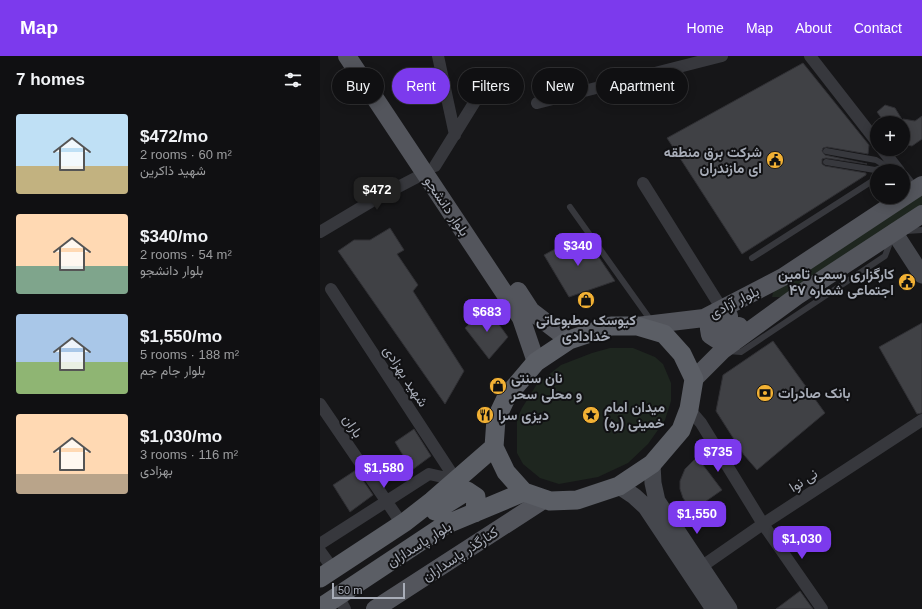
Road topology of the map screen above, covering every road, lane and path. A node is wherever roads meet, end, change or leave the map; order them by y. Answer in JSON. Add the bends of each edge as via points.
{"nodes":[{"id":1,"x":347,"y":56,"type":"edge"},
{"id":2,"x":362,"y":56,"type":"edge"},
{"id":3,"x":438,"y":56,"type":"edge"},
{"id":4,"x":722,"y":56,"type":"edge"},
{"id":5,"x":810,"y":56,"type":"edge"},
{"id":6,"x":588,"y":90,"type":"edge"},
{"id":7,"x":474,"y":104,"type":"edge"},
{"id":8,"x":870,"y":133,"type":"edge"},
{"id":9,"x":455,"y":135,"type":"junction"},
{"id":10,"x":826,"y":151,"type":"dead end"},
{"id":11,"x":826,"y":162,"type":"dead end"},
{"id":12,"x":883,"y":164,"type":"edge"},
{"id":13,"x":870,"y":169,"type":"edge"},
{"id":14,"x":430,"y":170,"type":"junction"},
{"id":15,"x":870,"y":182,"type":"edge"},
{"id":16,"x":643,"y":183,"type":"dead end"},
{"id":17,"x":918,"y":188,"type":"edge"},
{"id":18,"x":570,"y":207,"type":"dead end"},
{"id":19,"x":922,"y":214,"type":"edge"},
{"id":20,"x":922,"y":230,"type":"edge"},
{"id":21,"x":320,"y":232,"type":"edge"},
{"id":22,"x":894,"y":232,"type":"junction"},
{"id":23,"x":752,"y":258,"type":"dead end"},
{"id":24,"x":922,"y":275,"type":"edge"},
{"id":25,"x":783,"y":277,"type":"junction"},
{"id":26,"x":331,"y":288,"type":"dead end"},
{"id":27,"x":818,"y":291,"type":"junction"},
{"id":28,"x":797,"y":296,"type":"junction"},
{"id":29,"x":722,"y":308,"type":"junction"},
{"id":30,"x":645,"y":325,"type":"junction"},
{"id":31,"x":569,"y":340,"type":"junction"},
{"id":32,"x":723,"y":350,"type":"junction"},
{"id":33,"x":536,"y":362,"type":"junction"},
{"id":34,"x":694,"y":379,"type":"junction"},
{"id":35,"x":320,"y":404,"type":"edge"},
{"id":36,"x":689,"y":410,"type":"junction"},
{"id":37,"x":922,"y":420,"type":"edge"},
{"id":38,"x":494,"y":447,"type":"junction"},
{"id":39,"x":652,"y":464,"type":"junction"},
{"id":40,"x":456,"y":480,"type":"junction"},
{"id":41,"x":619,"y":486,"type":"junction"},
{"id":42,"x":524,"y":492,"type":"junction"},
{"id":43,"x":545,"y":499,"type":"junction"},
{"id":44,"x":386,"y":502,"type":"junction"},
{"id":45,"x":475,"y":513,"type":"junction"},
{"id":46,"x":403,"y":523,"type":"junction"},
{"id":47,"x":763,"y":524,"type":"junction"},
{"id":48,"x":320,"y":544,"type":"edge"},
{"id":49,"x":320,"y":551,"type":"edge"},
{"id":50,"x":701,"y":567,"type":"junction"},
{"id":51,"x":326,"y":574,"type":"edge"},
{"id":52,"x":713,"y":601,"type":"edge"},
{"id":53,"x":341,"y":603,"type":"edge"},
{"id":54,"x":320,"y":608,"type":"edge"},
{"id":55,"x":374,"y":609,"type":"edge"},
{"id":56,"x":729,"y":609,"type":"edge"},
{"id":57,"x":822,"y":609,"type":"edge"}],
"edges":[{"from":1,"to":14,"type":"main road","name":"بلوار دانشجو"},
{"from":2,"to":14,"type":"main road","name":"بلوار دانشجو"},
{"from":3,"to":9,"type":"street"},
{"from":4,"to":6,"type":"street"},
{"from":5,"to":8,"type":"street"},
{"from":7,"to":9,"type":"street"},
{"from":9,"to":14,"type":"street"},
{"from":10,"to":12,"type":"lane","via":[[876,160]]},
{"from":11,"to":13,"type":"lane"},
{"from":14,"to":21,"type":"street"},
{"from":14,"to":31,"type":"main road","name":"بلوار دانشجو","via":[[532,311]]},
{"from":14,"to":33,"type":"main road","name":"بلوار دانشجو","via":[[521,318]]},
{"from":15,"to":23,"type":"lane"},
{"from":16,"to":29,"type":"street"},
{"from":17,"to":25,"type":"main road","name":"بلوار آزادی"},
{"from":18,"to":30,"type":"lane"},
{"from":19,"to":22,"type":"main road","name":"بلوار آزادی"},
{"from":20,"to":22,"type":"lane"},
{"from":22,"to":24,"type":"main road"},
{"from":22,"to":27,"type":"main road","name":"بلوار آزادی"},
{"from":25,"to":28,"type":"main road","via":[[752,303],[713,324],[709,329],[710,335],[716,339],[722,338],[760,312]]},
{"from":25,"to":29,"type":"main road","name":"بلوار آزادی"},
{"from":26,"to":40,"type":"street","name":"شهید بهزادی"},
{"from":27,"to":28,"type":"main road","name":"بلوار آزادی"},
{"from":27,"to":32,"type":"lane","via":[[741,352]]},
{"from":28,"to":32,"type":"main road","name":"بلوار آزادی"},
{"from":29,"to":30,"type":"main road","name":"بلوار آزادی","via":[[704,318]]},
{"from":30,"to":31,"type":"highway","via":[[611,326]]},
{"from":30,"to":34,"type":"highway","via":[[664,334],[682,354]]},
{"from":31,"to":33,"type":"highway"},
{"from":32,"to":34,"type":"main road","name":"بلوار آزادی"},
{"from":33,"to":38,"type":"highway","via":[[507,396],[496,420]]},
{"from":34,"to":36,"type":"highway"},
{"from":35,"to":44,"type":"street","name":"باران"},
{"from":36,"to":39,"type":"highway","via":[[681,430]]},
{"from":36,"to":47,"type":"street","via":[[701,423]]},
{"from":37,"to":47,"type":"street","name":"نی نوا"},
{"from":38,"to":40,"type":"highway","name":"بلوار پاسداران"},
{"from":38,"to":42,"type":"highway","via":[[506,472]]},
{"from":39,"to":41,"type":"highway"},
{"from":39,"to":50,"type":"main road","via":[[657,501]]},
{"from":40,"to":44,"type":"street","via":[[429,474]]},
{"from":40,"to":46,"type":"highway","name":"بلوار پاسداران"},
{"from":41,"to":43,"type":"highway","via":[[577,500]]},
{"from":41,"to":52,"type":"main road","via":[[646,507]]},
{"from":42,"to":43,"type":"highway"},
{"from":42,"to":45,"type":"highway","name":"بلوار پاسداران"},
{"from":43,"to":55,"type":"main road","name":"کنارگذر پاسداران"},
{"from":44,"to":46,"type":"street","name":"باران"},
{"from":44,"to":48,"type":"street"},
{"from":45,"to":46,"type":"highway","via":[[476,497],[467,491],[428,515]]},
{"from":45,"to":53,"type":"highway","name":"بلوار پاسداران","via":[[446,525]]},
{"from":46,"to":51,"type":"highway","name":"بلوار پاسداران"},
{"from":47,"to":50,"type":"street","name":"نی نوا"},
{"from":47,"to":57,"type":"street"},
{"from":49,"to":51,"type":"street"},
{"from":50,"to":52,"type":"main road"},
{"from":52,"to":56,"type":"main road"},
{"from":53,"to":54,"type":"highway","name":"بلوار پاسداران"}]}
